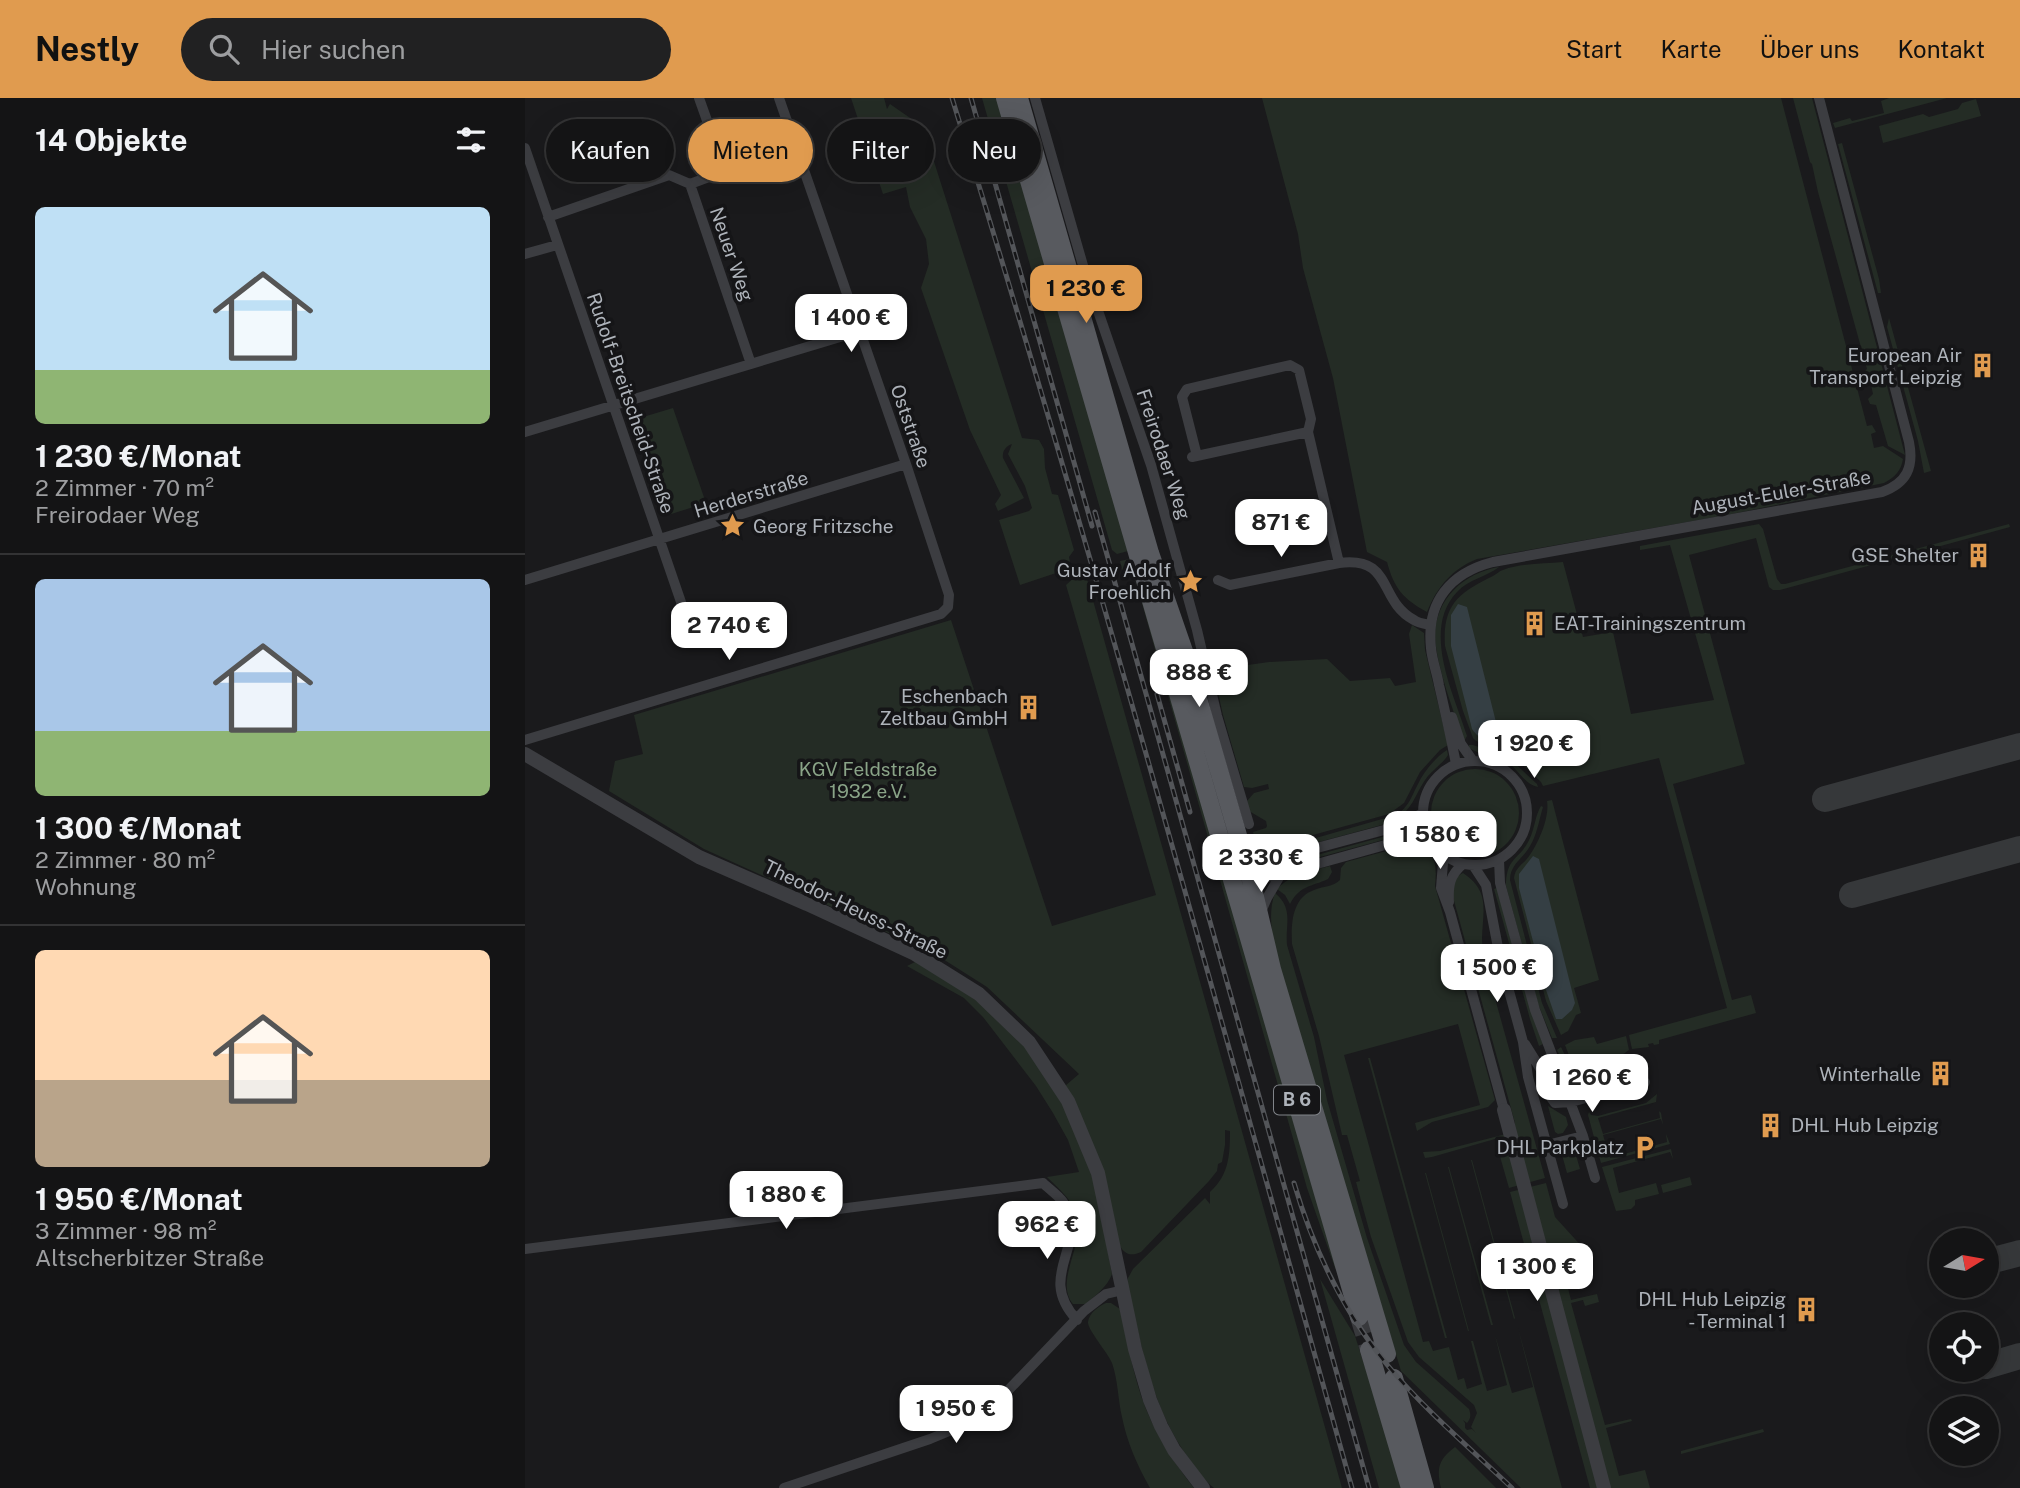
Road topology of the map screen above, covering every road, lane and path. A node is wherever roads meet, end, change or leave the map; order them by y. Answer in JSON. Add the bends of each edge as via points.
{"nodes":[{"id":1,"x":699,"y":98,"type":"edge"},
{"id":2,"x":779,"y":98,"type":"edge"},
{"id":3,"x":1005,"y":98,"type":"edge"},
{"id":4,"x":1019,"y":98,"type":"edge"},
{"id":5,"x":1035,"y":98,"type":"edge"},
{"id":6,"x":1819,"y":98,"type":"edge"},
{"id":7,"x":525,"y":148,"type":"edge"},
{"id":8,"x":690,"y":184,"type":"junction"},
{"id":9,"x":548,"y":217,"type":"junction"},
{"id":10,"x":557,"y":245,"type":"junction"},
{"id":11,"x":525,"y":254,"type":"edge"},
{"id":12,"x":860,"y":331,"type":"junction"},
{"id":13,"x":751,"y":364,"type":"junction"},
{"id":14,"x":614,"y":405,"type":"junction"},
{"id":15,"x":525,"y":432,"type":"edge"},
{"id":16,"x":1308,"y":432,"type":"junction"},
{"id":17,"x":906,"y":464,"type":"junction"},
{"id":18,"x":661,"y":540,"type":"junction"},
{"id":19,"x":1143,"y":550,"type":"junction"},
{"id":20,"x":1339,"y":563,"type":"junction"},
{"id":21,"x":525,"y":580,"type":"edge"},
{"id":22,"x":1218,"y":580,"type":"dead end"},
{"id":23,"x":681,"y":602,"type":"dead end"},
{"id":24,"x":1430,"y":625,"type":"junction"},
{"id":25,"x":1436,"y":668,"type":"junction"},
{"id":26,"x":525,"y":740,"type":"edge"},
{"id":27,"x":525,"y":754,"type":"edge"},
{"id":28,"x":1473,"y":761,"type":"junction"},
{"id":29,"x":1456,"y":764,"type":"junction"},
{"id":30,"x":1423,"y":813,"type":"junction"},
{"id":31,"x":1249,"y":824,"type":"dead end"},
{"id":32,"x":1430,"y":839,"type":"junction"},
{"id":33,"x":1441,"y":852,"type":"junction"},
{"id":34,"x":1499,"y":860,"type":"junction"},
{"id":35,"x":1468,"y":865,"type":"junction"},
{"id":36,"x":1280,"y":874,"type":"junction"},
{"id":37,"x":1241,"y":875,"type":"junction"},
{"id":38,"x":1450,"y":912,"type":"junction"},
{"id":39,"x":1260,"y":914,"type":"junction"},
{"id":40,"x":1524,"y":1042,"type":"junction"},
{"id":41,"x":1645,"y":1082,"type":"dead end"},
{"id":42,"x":1571,"y":1102,"type":"junction"},
{"id":43,"x":1504,"y":1110,"type":"joint"},
{"id":44,"x":1583,"y":1136,"type":"junction"},
{"id":45,"x":1547,"y":1145,"type":"junction"},
{"id":46,"x":1595,"y":1178,"type":"dead end"},
{"id":47,"x":1563,"y":1204,"type":"dead end"},
{"id":48,"x":525,"y":1249,"type":"edge"},
{"id":49,"x":1123,"y":1290,"type":"junction"},
{"id":50,"x":1359,"y":1317,"type":"tunnel mouth"},
{"id":51,"x":1077,"y":1320,"type":"junction"},
{"id":52,"x":1394,"y":1378,"type":"dead end"},
{"id":53,"x":784,"y":1488,"type":"edge"},
{"id":54,"x":1203,"y":1488,"type":"edge"},
{"id":55,"x":1410,"y":1488,"type":"edge"},
{"id":56,"x":1425,"y":1488,"type":"edge"},
{"id":57,"x":1604,"y":1488,"type":"edge"}],
"edges":[{"from":1,"to":8,"type":"street","via":[[725,171]]},
{"from":2,"to":12,"type":"street","name":"Oststraße"},
{"from":3,"to":19,"type":"main road","number":"B 6"},
{"from":4,"to":19,"type":"main road","number":"B 6"},
{"from":5,"to":31,"type":"street","name":"Freirodaer Weg","via":[[1086,276],[1151,465]]},
{"from":6,"to":24,"type":"street","name":"August-Euler-Straße","via":[[1909,442],[1911,460],[1905,477],[1882,492],[1478,566],[1451,583]]},
{"from":7,"to":9,"type":"street","name":"Rudolf-Breitscheid-Straße"},
{"from":8,"to":9,"type":"street","via":[[669,175]]},
{"from":8,"to":13,"type":"street","name":"Neuer Weg"},
{"from":9,"to":10,"type":"street","name":"Rudolf-Breitscheid-Straße"},
{"from":10,"to":11,"type":"street"},
{"from":10,"to":14,"type":"street","name":"Rudolf-Breitscheid-Straße"},
{"from":12,"to":13,"type":"street"},
{"from":12,"to":17,"type":"street","name":"Oststraße"},
{"from":13,"to":14,"type":"street"},
{"from":14,"to":15,"type":"street"},
{"from":14,"to":18,"type":"street","name":"Rudolf-Breitscheid-Straße"},
{"from":16,"to":16,"type":"street","via":[[1195,456],[1183,393],[1290,365],[1299,370],[1311,419]]},
{"from":16,"to":20,"type":"street"},
{"from":17,"to":18,"type":"street","name":"Herderstraße"},
{"from":17,"to":26,"type":"street","name":"Oststraße","via":[[949,596],[948,607],[941,614]]},
{"from":18,"to":21,"type":"street","name":"Herderstraße"},
{"from":18,"to":23,"type":"street","name":"Rudolf-Breitscheid-Straße"},
{"from":19,"to":37,"type":"main road","number":"B 6"},
{"from":20,"to":22,"type":"street","via":[[1230,585]]},
{"from":20,"to":24,"type":"street","via":[[1361,562],[1374,568],[1402,610],[1413,620]]},
{"from":24,"to":25,"type":"street"},
{"from":25,"to":28,"type":"street","via":[[1461,744]]},
{"from":25,"to":29,"type":"street"},
{"from":27,"to":49,"type":"street","name":"Theodor-Heuss-Straße","via":[[699,857],[915,954],[979,994],[1029,1042],[1068,1101],[1097,1173]]},
{"from":28,"to":29,"type":"street"},
{"from":28,"to":34,"type":"street","via":[[1506,771],[1525,800],[1523,834]]},
{"from":29,"to":30,"type":"street","via":[[1429,788]]},
{"from":30,"to":32,"type":"street"},
{"from":30,"to":37,"type":"street","via":[[1399,827]]},
{"from":32,"to":33,"type":"street"},
{"from":32,"to":36,"type":"street","via":[[1396,842]]},
{"from":33,"to":35,"type":"street"},
{"from":33,"to":38,"type":"street","via":[[1441,888]]},
{"from":34,"to":35,"type":"street"},
{"from":34,"to":42,"type":"street","via":[[1500,883],[1535,1010]]},
{"from":35,"to":38,"type":"street","via":[[1456,870],[1450,880]]},
{"from":35,"to":40,"type":"street","via":[[1486,885],[1500,958]]},
{"from":36,"to":37,"type":"street"},
{"from":36,"to":39,"type":"street"},
{"from":37,"to":39,"type":"main road","number":"B 6"},
{"from":37,"to":50,"type":"main road","number":"B 6"},
{"from":38,"to":43,"type":"street"},
{"from":39,"to":55,"type":"main road","number":"B 6"},
{"from":40,"to":42,"type":"street","via":[[1555,1103]]},
{"from":40,"to":45,"type":"street","via":[[1528,1077]]},
{"from":41,"to":42,"type":"street"},
{"from":42,"to":44,"type":"street"},
{"from":43,"to":57,"type":"street"},
{"from":44,"to":45,"type":"street"},
{"from":44,"to":46,"type":"street"},
{"from":45,"to":47,"type":"street"},
{"from":48,"to":51,"type":"street","via":[[1042,1183],[1062,1200],[1070,1217],[1073,1231],[1059,1290]]},
{"from":49,"to":51,"type":"street","via":[[1106,1294]]},
{"from":49,"to":54,"type":"street","name":"Theodor-Heuss-Straße","via":[[1150,1399],[1174,1450]]},
{"from":51,"to":53,"type":"street","via":[[971,1422]]},
{"from":52,"to":56,"type":"main road"}]}
